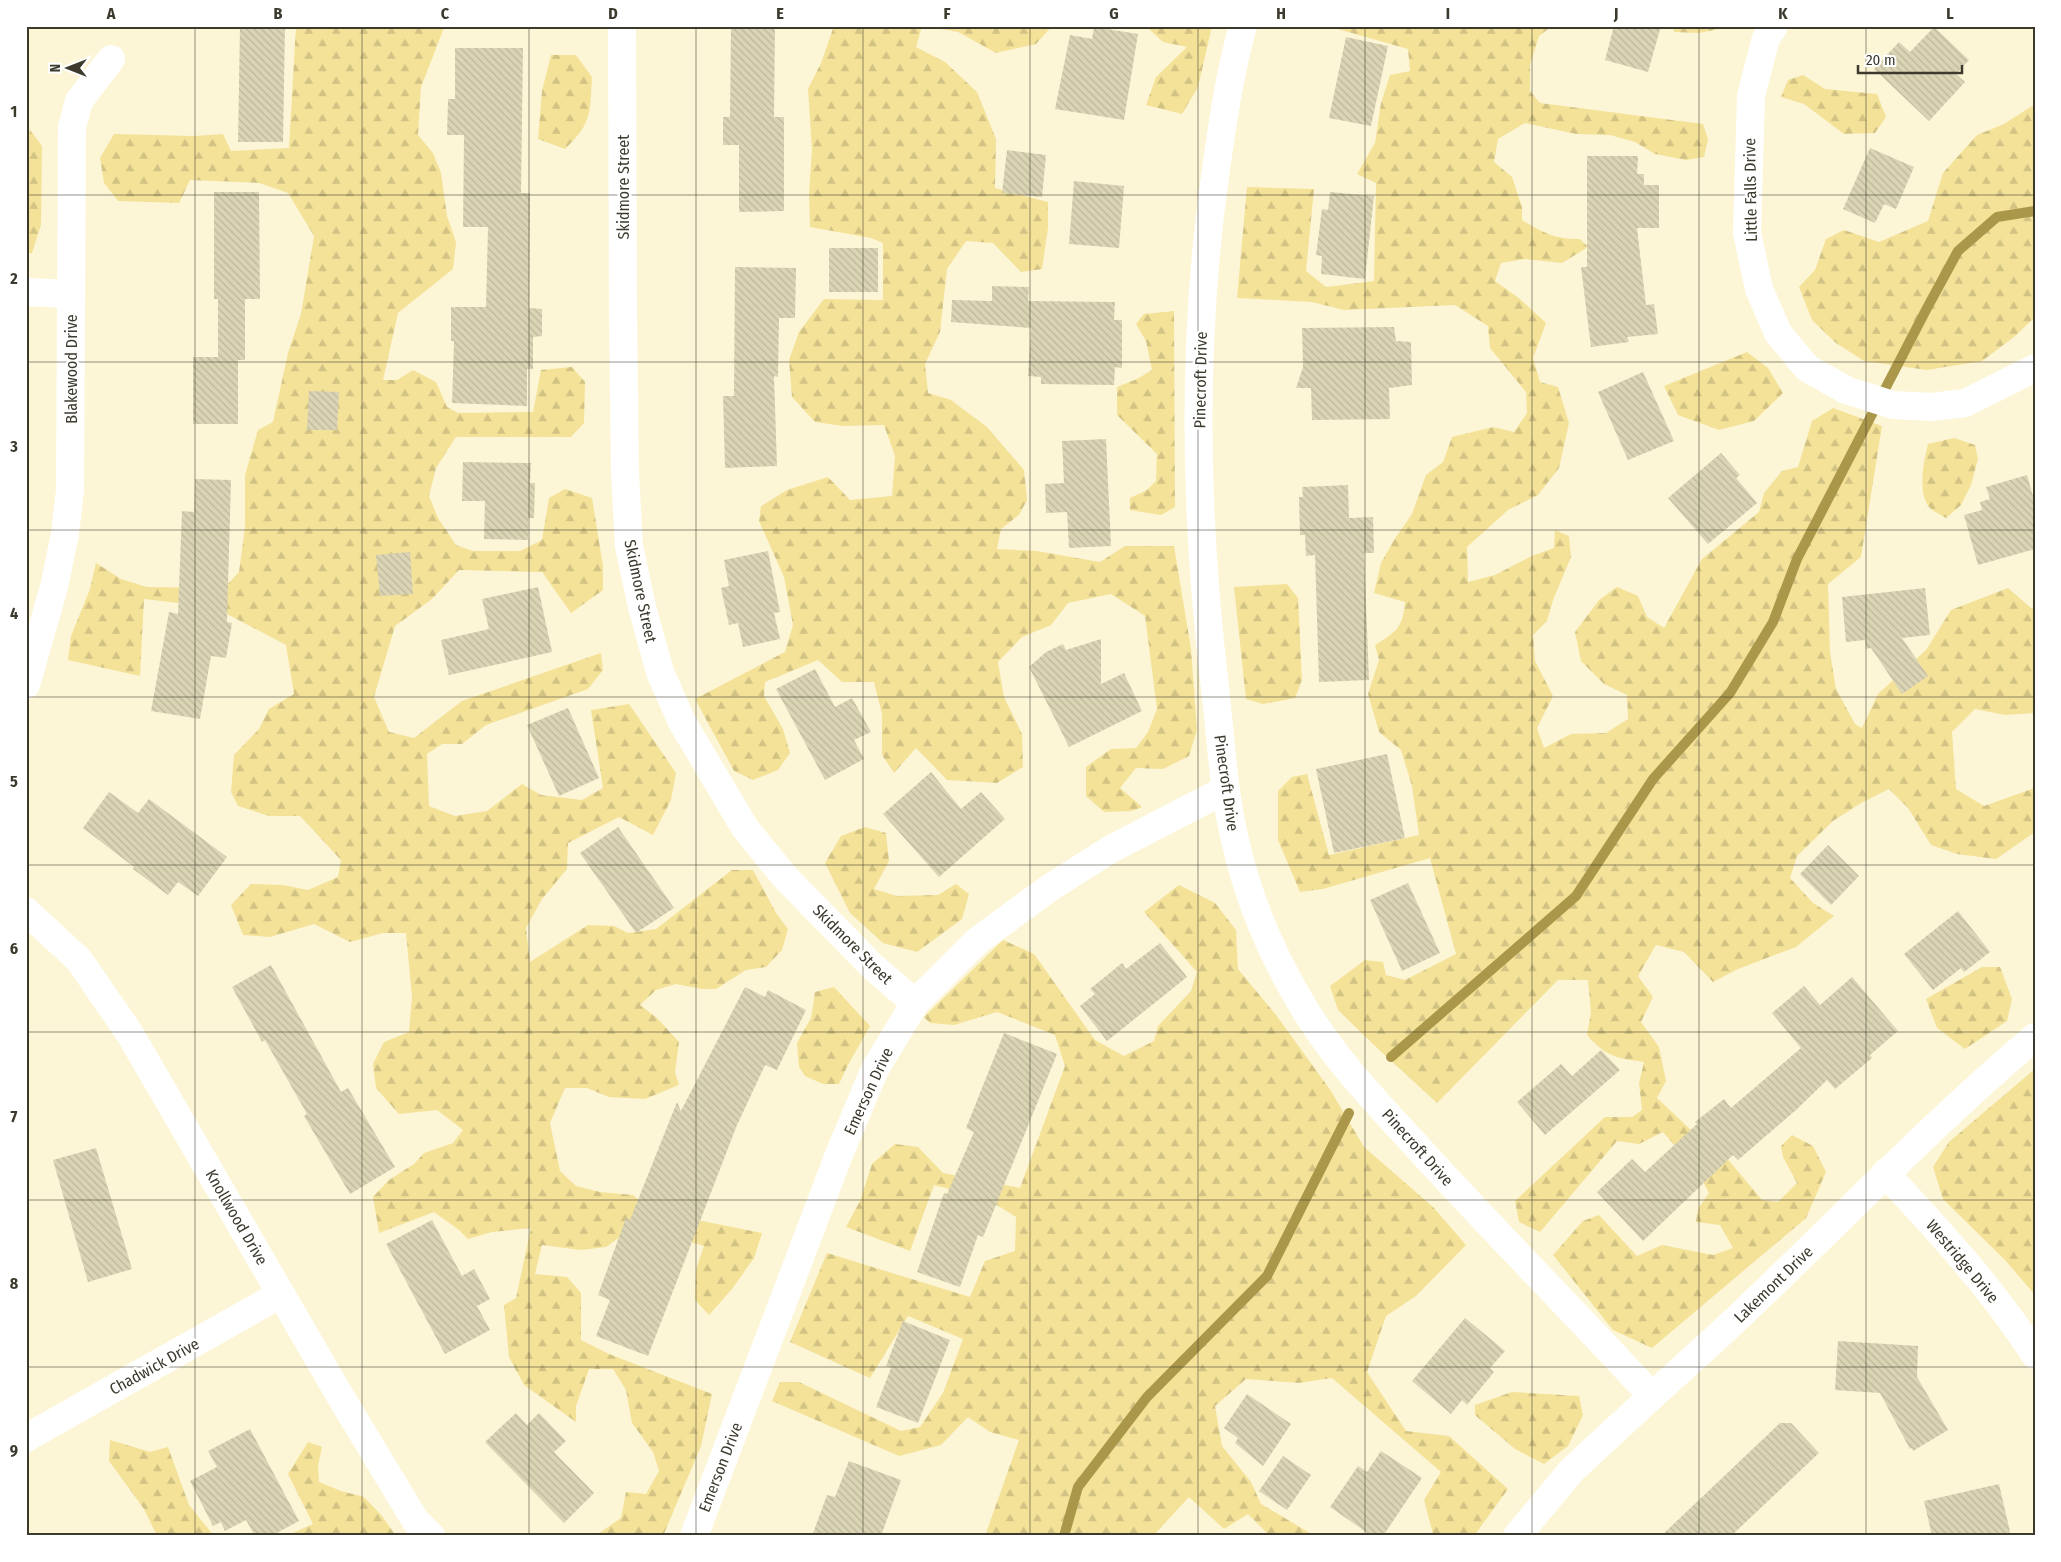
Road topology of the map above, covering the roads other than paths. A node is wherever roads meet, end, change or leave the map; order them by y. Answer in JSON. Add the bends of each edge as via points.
{"nodes":[{"id":1,"x":622,"y":26,"type":"edge"},
{"id":2,"x":1243,"y":26,"type":"edge"},
{"id":3,"x":1774,"y":26,"type":"edge"},
{"id":4,"x":111,"y":59,"type":"dead end"},
{"id":5,"x":26,"y":292,"type":"edge"},
{"id":6,"x":71,"y":294,"type":"junction"},
{"id":7,"x":2035,"y":368,"type":"edge"},
{"id":8,"x":26,"y":685,"type":"edge"},
{"id":9,"x":1226,"y":790,"type":"junction"},
{"id":10,"x":26,"y":911,"type":"edge"},
{"id":11,"x":915,"y":1003,"type":"junction"},
{"id":12,"x":2035,"y":1037,"type":"edge"},
{"id":13,"x":1885,"y":1173,"type":"junction"},
{"id":14,"x":281,"y":1294,"type":"junction"},
{"id":15,"x":2035,"y":1355,"type":"edge"},
{"id":16,"x":1652,"y":1396,"type":"junction"},
{"id":17,"x":26,"y":1438,"type":"edge"},
{"id":18,"x":431,"y":1536,"type":"edge"},
{"id":19,"x":694,"y":1536,"type":"edge"},
{"id":20,"x":1516,"y":1536,"type":"edge"}],
"edges":[{"from":1,"to":11,"type":"street","name":"Skidmore Street","via":[[625,472],[629,546],[660,672],[682,722],[745,828],[785,877]]},
{"from":2,"to":9,"type":"street","name":"Pinecroft Drive","via":[[1232,66],[1213,186],[1198,363],[1204,577]]},
{"from":3,"to":7,"type":"street","name":"Little Falls Drive","via":[[1766,38],[1751,96],[1747,233],[1759,289],[1778,333],[1807,368],[1846,390],[1892,405],[1932,407],[1965,403]]},
{"from":4,"to":6,"type":"street","name":"Blakewood Drive","via":[[79,101],[72,127]]},
{"from":5,"to":6,"type":"street"},
{"from":6,"to":8,"type":"street","name":"Blakewood Drive","via":[[69,499],[65,534],[54,587]]},
{"from":9,"to":11,"type":"street","name":"Emerson Drive","via":[[1111,849],[1051,887],[977,941]]},
{"from":9,"to":16,"type":"street","name":"Pinecroft Drive","via":[[1235,841],[1264,928],[1298,999],[1328,1043],[1375,1101]]},
{"from":10,"to":14,"type":"street","name":"Knollwood Drive","via":[[79,960],[130,1034]]},
{"from":11,"to":19,"type":"street","name":"Emerson Drive","via":[[875,1069],[840,1152]]},
{"from":12,"to":13,"type":"street","name":"Lakemont Drive","via":[[1988,1076]]},
{"from":13,"to":15,"type":"street","name":"Westridge Drive","via":[[1964,1258]]},
{"from":13,"to":16,"type":"street","name":"Lakemont Drive","via":[[1750,1306]]},
{"from":14,"to":17,"type":"street","name":"Chadwick Drive"},
{"from":14,"to":18,"type":"street","name":"Knollwood Drive","via":[[415,1520]]},
{"from":16,"to":20,"type":"street","name":"Lakemont Drive","via":[[1572,1470]]}]}
